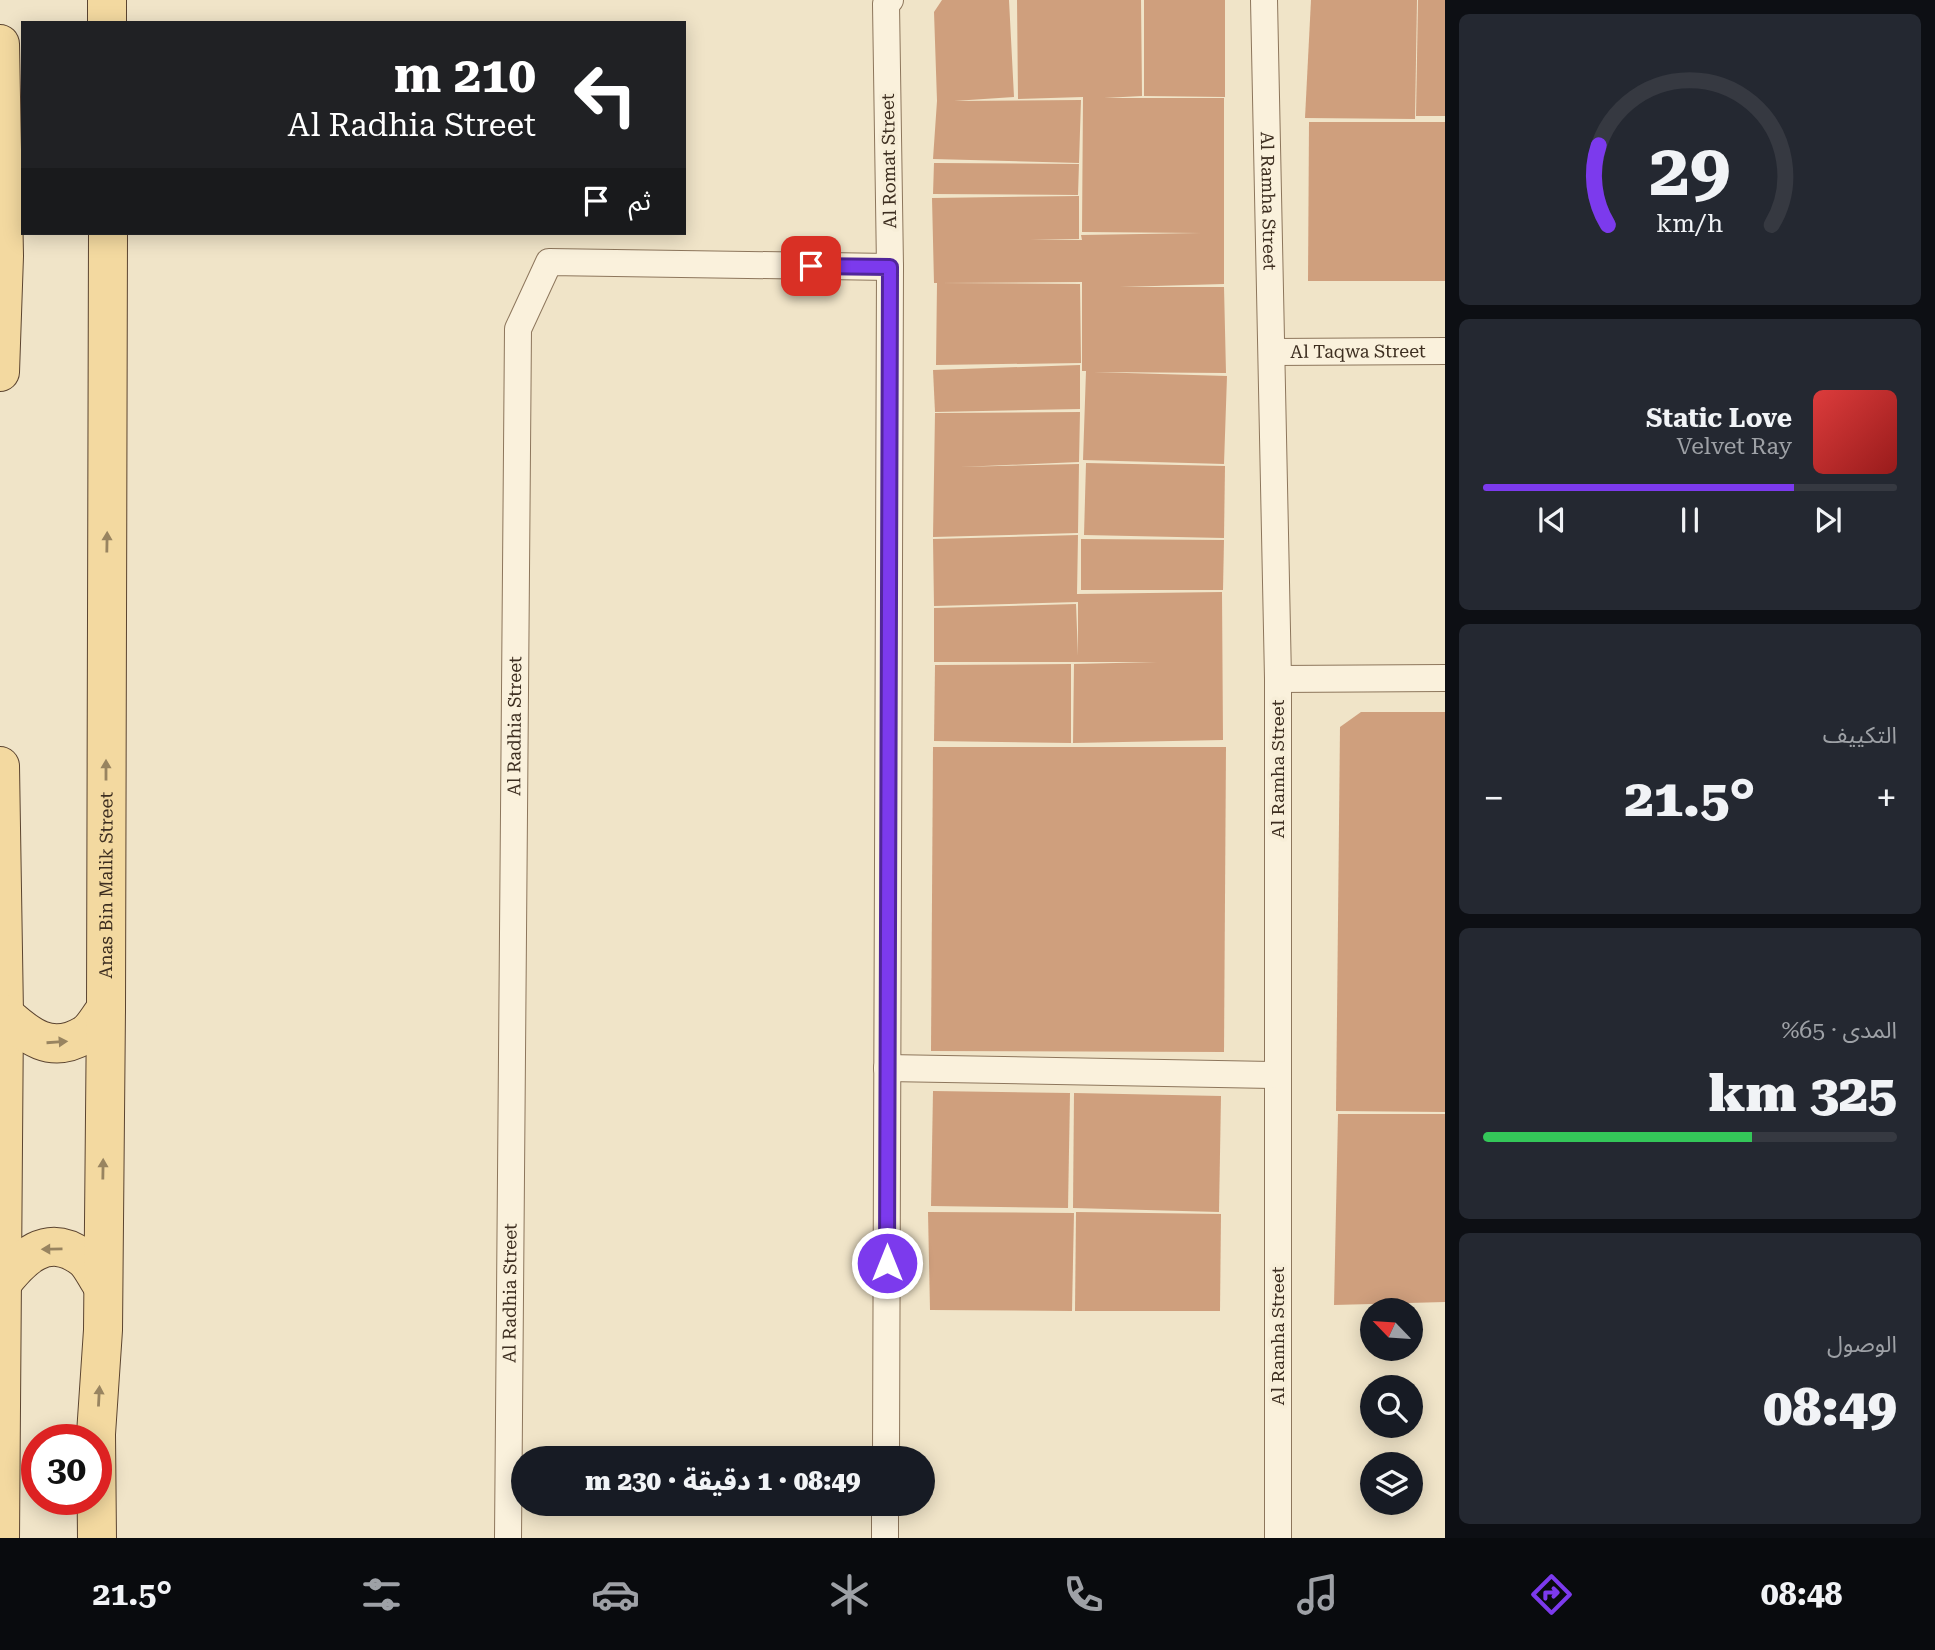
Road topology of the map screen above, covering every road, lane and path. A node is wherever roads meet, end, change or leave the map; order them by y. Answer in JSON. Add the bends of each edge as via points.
{"nodes":[{"id":1,"x":107,"y":0,"type":"edge"},
{"id":2,"x":890,"y":0,"type":"edge"},
{"id":3,"x":1264,"y":0,"type":"edge"},
{"id":4,"x":107,"y":21,"type":"edge"},
{"id":5,"x":0,"y":44,"type":"edge"},
{"id":6,"x":108,"y":235,"type":"edge"},
{"id":7,"x":2,"y":256,"type":"edge"},
{"id":8,"x":890,"y":267,"type":"junction"},
{"id":9,"x":1445,"y":351,"type":"edge"},
{"id":10,"x":1272,"y":352,"type":"junction"},
{"id":11,"x":0,"y":372,"type":"edge"},
{"id":12,"x":1445,"y":678,"type":"edge"},
{"id":13,"x":1278,"y":679,"type":"junction"},
{"id":14,"x":0,"y":766,"type":"edge"},
{"id":15,"x":106,"y":1009,"type":"junction"},
{"id":16,"x":4,"y":1014,"type":"junction"},
{"id":17,"x":887,"y":1068,"type":"junction"},
{"id":18,"x":1278,"y":1075,"type":"junction"},
{"id":19,"x":102,"y":1285,"type":"junction"},
{"id":20,"x":1,"y":1286,"type":"edge"},
{"id":21,"x":886,"y":1446,"type":"edge"},
{"id":22,"x":886,"y":1516,"type":"edge"},
{"id":23,"x":0,"y":1538,"type":"edge"},
{"id":24,"x":97,"y":1538,"type":"edge"},
{"id":25,"x":508,"y":1538,"type":"edge"},
{"id":26,"x":885,"y":1538,"type":"edge"},
{"id":27,"x":1278,"y":1538,"type":"edge"}],
"edges":[{"from":1,"to":4,"type":"main road"},
{"from":2,"to":8,"type":"street","name":"Al Romat Street","via":[[886,5]]},
{"from":3,"to":10,"type":"street","name":"Al Ramha Street"},
{"from":5,"to":7,"type":"main road"},
{"from":15,"to":6,"type":"main road","name":"Anas Bin Malik Street","one_way":true},
{"from":7,"to":11,"type":"main road"},
{"from":8,"to":17,"type":"street","name":"Al Romat Street"},
{"from":8,"to":25,"type":"street","name":"Al Radhia Street","via":[[549,262],[518,329]]},
{"from":9,"to":10,"type":"street","name":"Al Taqwa Street"},
{"from":10,"to":13,"type":"street","name":"Al Ramha Street"},
{"from":12,"to":13,"type":"street"},
{"from":13,"to":18,"type":"street","name":"Al Ramha Street"},
{"from":14,"to":16,"type":"main road"},
{"from":16,"to":15,"type":"main road","one_way":true,"via":[[27,1035],[48,1044],[86,1034]]},
{"from":19,"to":15,"type":"main road","name":"Anas Bin Malik Street","one_way":true},
{"from":16,"to":20,"type":"main road"},
{"from":17,"to":18,"type":"street"},
{"from":17,"to":21,"type":"street","name":"Al Romat Street"},
{"from":18,"to":27,"type":"street","name":"Al Ramha Street"},
{"from":19,"to":20,"type":"main road","one_way":true,"via":[[85,1259],[67,1249],[51,1248],[19,1261]]},
{"from":24,"to":19,"type":"main road","name":"Anas Bin Malik Street","one_way":true},
{"from":20,"to":23,"type":"main road"},
{"from":22,"to":26,"type":"street"}]}
